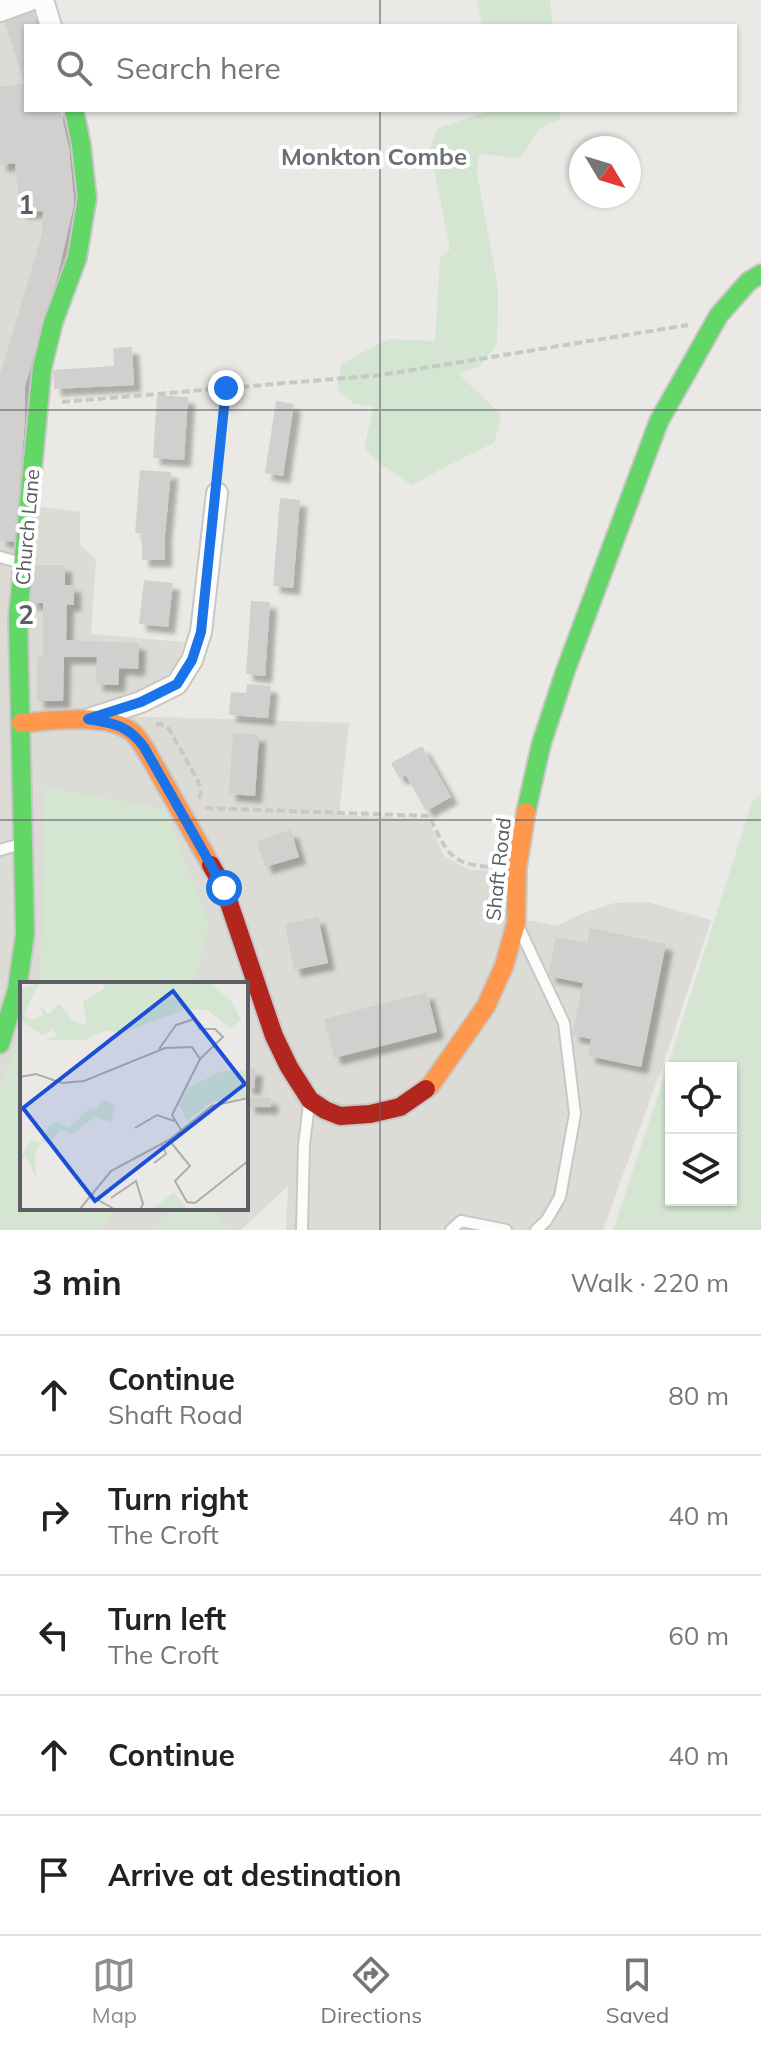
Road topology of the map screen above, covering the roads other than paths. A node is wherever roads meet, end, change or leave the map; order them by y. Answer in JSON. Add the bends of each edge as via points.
{"nodes":[{"id":1,"x":30,"y":0,"type":"edge"},
{"id":2,"x":43,"y":0,"type":"edge"},
{"id":3,"x":0,"y":11,"type":"edge"},
{"id":4,"x":50,"y":24,"type":"edge"},
{"id":5,"x":74,"y":112,"type":"edge"},
{"id":6,"x":761,"y":274,"type":"edge"},
{"id":7,"x":217,"y":493,"type":"road end"},
{"id":8,"x":0,"y":557,"type":"edge"},
{"id":9,"x":24,"y":563,"type":"junction"},
{"id":10,"x":88,"y":719,"type":"junction"},
{"id":11,"x":21,"y":723,"type":"junction"},
{"id":12,"x":24,"y":844,"type":"junction"},
{"id":13,"x":0,"y":850,"type":"edge"},
{"id":14,"x":516,"y":923,"type":"junction"},
{"id":15,"x":0,"y":1044,"type":"edge"},
{"id":16,"x":310,"y":1100,"type":"junction"},
{"id":17,"x":302,"y":1230,"type":"edge"},
{"id":18,"x":451,"y":1230,"type":"edge"},
{"id":19,"x":506,"y":1230,"type":"edge"},
{"id":20,"x":536,"y":1230,"type":"edge"}],
"edges":[{"from":1,"to":3,"type":"street"},
{"from":2,"to":4,"type":"street"},
{"from":5,"to":9,"type":"street","name":"Church Lane","via":[[87,198],[77,258],[42,368]]},
{"from":6,"to":14,"type":"street","name":"Shaft Road","via":[[719,315],[659,421],[541,745],[517,868]]},
{"from":7,"to":10,"type":"street","via":[[201,632],[192,660],[177,684]]},
{"from":8,"to":9,"type":"lane"},
{"from":9,"to":11,"type":"street","name":"Church Lane","via":[[14,617]]},
{"from":10,"to":11,"type":"street"},
{"from":10,"to":16,"type":"street","via":[[122,726],[144,747],[224,888],[274,1036]]},
{"from":11,"to":12,"type":"street","name":"Church Lane"},
{"from":12,"to":13,"type":"lane"},
{"from":12,"to":15,"type":"street","name":"Church Lane","via":[[22,972]]},
{"from":14,"to":16,"type":"street","name":"Shaft Road","via":[[486,1006],[430,1086],[400,1107],[370,1114],[340,1116]]},
{"from":14,"to":20,"type":"lane","via":[[564,1023],[575,1114],[560,1197]]},
{"from":16,"to":17,"type":"lane"},
{"from":18,"to":19,"type":"lane","via":[[461,1221]]}]}
